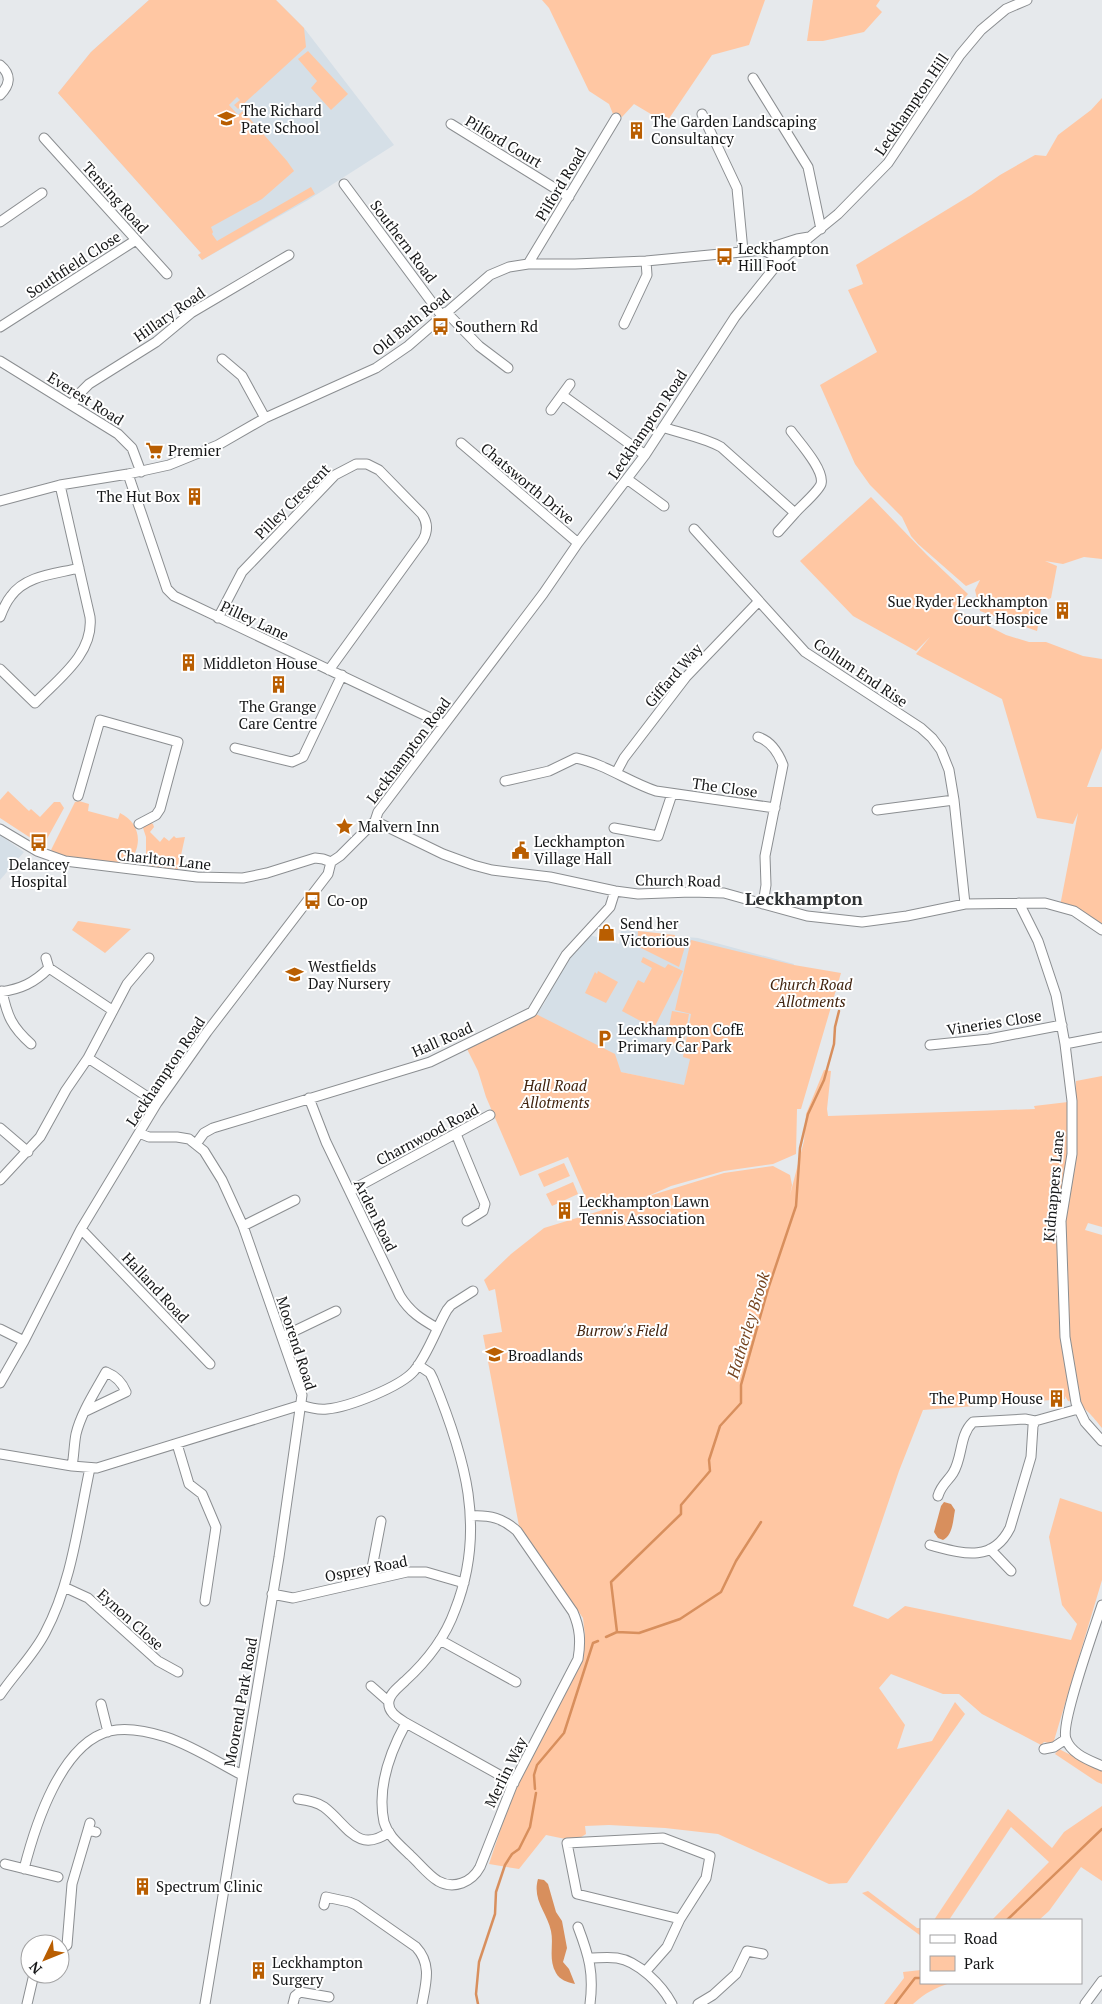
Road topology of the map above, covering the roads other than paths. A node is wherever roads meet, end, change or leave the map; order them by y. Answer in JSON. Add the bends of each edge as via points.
{"nodes":[{"id":1,"x":1028,"y":0,"type":"edge"},
{"id":2,"x":0,"y":65,"type":"edge"},
{"id":3,"x":754,"y":78,"type":"dead end"},
{"id":4,"x":1,"y":94,"type":"edge"},
{"id":5,"x":702,"y":114,"type":"dead end"},
{"id":6,"x":616,"y":118,"type":"dead end"},
{"id":7,"x":451,"y":124,"type":"dead end"},
{"id":8,"x":44,"y":138,"type":"dead end"},
{"id":9,"x":344,"y":184,"type":"dead end"},
{"id":10,"x":42,"y":194,"type":"dead end"},
{"id":11,"x":568,"y":196,"type":"junction"},
{"id":12,"x":0,"y":222,"type":"edge"},
{"id":13,"x":821,"y":229,"type":"junction"},
{"id":14,"x":810,"y":237,"type":"junction"},
{"id":15,"x":136,"y":240,"type":"junction"},
{"id":16,"x":763,"y":250,"type":"junction"},
{"id":17,"x":743,"y":251,"type":"junction"},
{"id":18,"x":289,"y":255,"type":"dead end"},
{"id":19,"x":646,"y":261,"type":"junction"},
{"id":20,"x":779,"y":262,"type":"junction"},
{"id":21,"x":528,"y":264,"type":"junction"},
{"id":22,"x":167,"y":274,"type":"dead end"},
{"id":23,"x":444,"y":314,"type":"junction"},
{"id":24,"x":624,"y":324,"type":"dead end"},
{"id":25,"x":0,"y":327,"type":"edge"},
{"id":26,"x":222,"y":360,"type":"dead end"},
{"id":27,"x":0,"y":361,"type":"edge"},
{"id":28,"x":508,"y":368,"type":"dead end"},
{"id":29,"x":570,"y":384,"type":"dead end"},
{"id":30,"x":562,"y":395,"type":"junction"},
{"id":31,"x":72,"y":405,"type":"junction"},
{"id":32,"x":551,"y":410,"type":"dead end"},
{"id":33,"x":265,"y":418,"type":"junction"},
{"id":34,"x":663,"y":427,"type":"junction"},
{"id":35,"x":791,"y":431,"type":"dead end"},
{"id":36,"x":460,"y":443,"type":"dead end"},
{"id":37,"x":645,"y":455,"type":"junction"},
{"id":38,"x":141,"y":472,"type":"junction"},
{"id":39,"x":128,"y":474,"type":"junction"},
{"id":40,"x":627,"y":479,"type":"junction"},
{"id":41,"x":60,"y":485,"type":"junction"},
{"id":42,"x":0,"y":501,"type":"edge"},
{"id":43,"x":664,"y":506,"type":"dead end"},
{"id":44,"x":795,"y":513,"type":"junction"},
{"id":45,"x":694,"y":529,"type":"dead end"},
{"id":46,"x":778,"y":532,"type":"dead end"},
{"id":47,"x":578,"y":543,"type":"junction"},
{"id":48,"x":79,"y":568,"type":"junction"},
{"id":49,"x":759,"y":601,"type":"junction"},
{"id":50,"x":0,"y":617,"type":"edge"},
{"id":51,"x":218,"y":618,"type":"junction"},
{"id":52,"x":0,"y":669,"type":"edge"},
{"id":53,"x":329,"y":670,"type":"junction"},
{"id":54,"x":342,"y":676,"type":"junction"},
{"id":55,"x":443,"y":724,"type":"junction"},
{"id":56,"x":758,"y":737,"type":"dead end"},
{"id":57,"x":235,"y":748,"type":"dead end"},
{"id":58,"x":616,"y":772,"type":"junction"},
{"id":59,"x":506,"y":781,"type":"dead end"},
{"id":60,"x":672,"y":794,"type":"junction"},
{"id":61,"x":78,"y":796,"type":"dead end"},
{"id":62,"x":954,"y":800,"type":"junction"},
{"id":63,"x":775,"y":808,"type":"junction"},
{"id":64,"x":878,"y":810,"type":"dead end"},
{"id":65,"x":374,"y":821,"type":"junction"},
{"id":66,"x":139,"y":824,"type":"dead end"},
{"id":67,"x":614,"y":828,"type":"dead end"},
{"id":68,"x":0,"y":829,"type":"edge"},
{"id":69,"x":331,"y":862,"type":"junction"},
{"id":70,"x":614,"y":891,"type":"junction"},
{"id":71,"x":1019,"y":903,"type":"junction"},
{"id":72,"x":763,"y":904,"type":"junction"},
{"id":73,"x":965,"y":904,"type":"junction"},
{"id":74,"x":1102,"y":930,"type":"edge"},
{"id":75,"x":46,"y":958,"type":"dead end"},
{"id":76,"x":149,"y":958,"type":"dead end"},
{"id":77,"x":49,"y":968,"type":"junction"},
{"id":78,"x":1,"y":991,"type":"edge"},
{"id":79,"x":112,"y":1010,"type":"junction"},
{"id":80,"x":1062,"y":1025,"type":"junction"},
{"id":81,"x":1102,"y":1038,"type":"edge"},
{"id":82,"x":30,"y":1044,"type":"dead end"},
{"id":83,"x":1065,"y":1044,"type":"junction"},
{"id":84,"x":930,"y":1045,"type":"dead end"},
{"id":85,"x":88,"y":1058,"type":"junction"},
{"id":86,"x":309,"y":1098,"type":"junction"},
{"id":87,"x":157,"y":1103,"type":"junction"},
{"id":88,"x":490,"y":1115,"type":"dead end"},
{"id":89,"x":0,"y":1128,"type":"edge"},
{"id":90,"x":139,"y":1133,"type":"junction"},
{"id":91,"x":456,"y":1134,"type":"junction"},
{"id":92,"x":196,"y":1144,"type":"junction"},
{"id":93,"x":28,"y":1152,"type":"junction"},
{"id":94,"x":0,"y":1180,"type":"edge"},
{"id":95,"x":350,"y":1191,"type":"junction"},
{"id":96,"x":295,"y":1200,"type":"dead end"},
{"id":97,"x":467,"y":1221,"type":"dead end"},
{"id":98,"x":243,"y":1226,"type":"junction"},
{"id":99,"x":81,"y":1228,"type":"junction"},
{"id":100,"x":473,"y":1291,"type":"dead end"},
{"id":101,"x":336,"y":1311,"type":"dead end"},
{"id":102,"x":437,"y":1328,"type":"junction"},
{"id":103,"x":0,"y":1329,"type":"edge"},
{"id":104,"x":282,"y":1336,"type":"junction"},
{"id":105,"x":24,"y":1341,"type":"junction"},
{"id":106,"x":210,"y":1364,"type":"dead end"},
{"id":107,"x":418,"y":1365,"type":"junction"},
{"id":108,"x":0,"y":1383,"type":"edge"},
{"id":109,"x":301,"y":1405,"type":"junction"},
{"id":110,"x":1078,"y":1410,"type":"junction"},
{"id":111,"x":86,"y":1411,"type":"junction"},
{"id":112,"x":1035,"y":1421,"type":"junction"},
{"id":113,"x":1102,"y":1442,"type":"edge"},
{"id":114,"x":177,"y":1444,"type":"junction"},
{"id":115,"x":0,"y":1454,"type":"edge"},
{"id":116,"x":72,"y":1466,"type":"junction"},
{"id":117,"x":90,"y":1468,"type":"junction"},
{"id":118,"x":938,"y":1496,"type":"dead end"},
{"id":119,"x":472,"y":1516,"type":"junction"},
{"id":120,"x":381,"y":1521,"type":"dead end"},
{"id":121,"x":930,"y":1545,"type":"dead end"},
{"id":122,"x":990,"y":1550,"type":"junction"},
{"id":123,"x":1010,"y":1571,"type":"dead end"},
{"id":124,"x":374,"y":1578,"type":"junction"},
{"id":125,"x":464,"y":1583,"type":"junction"},
{"id":126,"x":64,"y":1587,"type":"junction"},
{"id":127,"x":272,"y":1594,"type":"junction"},
{"id":128,"x":205,"y":1601,"type":"dead end"},
{"id":129,"x":1102,"y":1605,"type":"edge"},
{"id":130,"x":440,"y":1640,"type":"junction"},
{"id":131,"x":178,"y":1672,"type":"dead end"},
{"id":132,"x":516,"y":1682,"type":"dead end"},
{"id":133,"x":372,"y":1686,"type":"dead end"},
{"id":134,"x":0,"y":1695,"type":"edge"},
{"id":135,"x":388,"y":1701,"type":"junction"},
{"id":136,"x":101,"y":1704,"type":"dead end"},
{"id":137,"x":406,"y":1723,"type":"junction"},
{"id":138,"x":108,"y":1732,"type":"junction"},
{"id":139,"x":1066,"y":1739,"type":"junction"},
{"id":140,"x":1044,"y":1749,"type":"dead end"},
{"id":141,"x":1102,"y":1766,"type":"edge"},
{"id":142,"x":242,"y":1775,"type":"junction"},
{"id":143,"x":514,"y":1783,"type":"junction"},
{"id":144,"x":297,"y":1799,"type":"dead end"},
{"id":145,"x":92,"y":1828,"type":"dead end"},
{"id":146,"x":388,"y":1832,"type":"junction"},
{"id":147,"x":5,"y":1864,"type":"dead end"},
{"id":148,"x":24,"y":1869,"type":"junction"},
{"id":149,"x":58,"y":1877,"type":"dead end"},
{"id":150,"x":326,"y":1897,"type":"dead end"},
{"id":151,"x":680,"y":1919,"type":"junction"},
{"id":152,"x":578,"y":1927,"type":"dead end"},
{"id":153,"x":68,"y":1934,"type":"edge"},
{"id":154,"x":763,"y":1954,"type":"dead end"},
{"id":155,"x":589,"y":1958,"type":"junction"},
{"id":156,"x":646,"y":1972,"type":"junction"},
{"id":157,"x":1102,"y":1981,"type":"edge"},
{"id":158,"x":32,"y":1984,"type":"edge"},
{"id":159,"x":329,"y":1997,"type":"dead end"},
{"id":160,"x":27,"y":2004,"type":"edge"},
{"id":161,"x":205,"y":2004,"type":"edge"},
{"id":162,"x":293,"y":2004,"type":"edge"},
{"id":163,"x":422,"y":2004,"type":"edge"},
{"id":164,"x":590,"y":2004,"type":"edge"},
{"id":165,"x":672,"y":2004,"type":"edge"},
{"id":166,"x":698,"y":2004,"type":"edge"},
{"id":167,"x":1085,"y":2004,"type":"edge"}],
"edges":[{"from":1,"to":13,"type":"street","name":"Leckhampton Hill","via":[[1006,9],[981,30],[960,55],[888,164]]},
{"from":2,"to":4,"type":"street","via":[[9,78]]},
{"from":3,"to":13,"type":"street","via":[[808,168]]},
{"from":5,"to":17,"type":"street","via":[[737,188]]},
{"from":6,"to":11,"type":"street","name":"Pilford Road"},
{"from":7,"to":11,"type":"street","name":"Pilford Court"},
{"from":8,"to":15,"type":"street","name":"Tensing Road"},
{"from":9,"to":23,"type":"street","name":"Southern Road"},
{"from":10,"to":12,"type":"street"},
{"from":11,"to":21,"type":"street","name":"Pilford Road"},
{"from":13,"to":14,"type":"street","name":"Leckhampton Road"},
{"from":14,"to":16,"type":"street","name":"Old Bath Road","via":[[797,238]]},
{"from":14,"to":20,"type":"street","name":"Leckhampton Road"},
{"from":15,"to":22,"type":"street","name":"Tensing Road"},
{"from":15,"to":25,"type":"street","name":"Southfield Close"},
{"from":16,"to":17,"type":"street","name":"Old Bath Road"},
{"from":16,"to":20,"type":"street"},
{"from":17,"to":19,"type":"street","name":"Old Bath Road"},
{"from":18,"to":31,"type":"street","name":"Hillary Road","via":[[192,313],[156,342],[89,384]]},
{"from":19,"to":21,"type":"street","name":"Old Bath Road"},
{"from":19,"to":24,"type":"street","via":[[647,275]]},
{"from":20,"to":34,"type":"street","name":"Leckhampton Road","via":[[735,317]]},
{"from":21,"to":23,"type":"street","name":"Old Bath Road","via":[[490,275]]},
{"from":23,"to":28,"type":"street","name":"Southern Road"},
{"from":23,"to":33,"type":"street","name":"Old Bath Road","via":[[408,346],[376,368]]},
{"from":26,"to":33,"type":"street","via":[[242,376]]},
{"from":27,"to":31,"type":"street","name":"Everest Road"},
{"from":29,"to":30,"type":"street"},
{"from":30,"to":32,"type":"street"},
{"from":30,"to":37,"type":"street"},
{"from":31,"to":38,"type":"street","name":"Everest Road","via":[[127,442],[136,454]]},
{"from":33,"to":38,"type":"street","name":"Old Bath Road","via":[[218,445]]},
{"from":34,"to":37,"type":"street","name":"Leckhampton Road"},
{"from":34,"to":44,"type":"street","via":[[721,447]]},
{"from":35,"to":44,"type":"street","via":[[821,477],[820,486]]},
{"from":36,"to":47,"type":"street","name":"Chatsworth Drive"},
{"from":37,"to":40,"type":"street","name":"Leckhampton Road"},
{"from":38,"to":39,"type":"street","name":"Old Bath Road"},
{"from":39,"to":41,"type":"street","name":"Old Bath Road"},
{"from":39,"to":51,"type":"street","name":"Pilley Lane","via":[[167,589],[177,599]]},
{"from":40,"to":43,"type":"street"},
{"from":40,"to":47,"type":"street","name":"Leckhampton Road"},
{"from":41,"to":42,"type":"street","name":"Old Bath Road"},
{"from":41,"to":48,"type":"street"},
{"from":44,"to":46,"type":"street"},
{"from":45,"to":49,"type":"street","name":"Collum End Rise"},
{"from":47,"to":55,"type":"street","name":"Leckhampton Road","via":[[544,594]]},
{"from":48,"to":50,"type":"street","via":[[25,583],[10,597]]},
{"from":48,"to":52,"type":"street","via":[[91,624],[81,655],[34,704]]},
{"from":49,"to":58,"type":"street","name":"Giffard Way","via":[[686,677]]},
{"from":49,"to":62,"type":"street","name":"Collum End Rise","via":[[805,652],[932,738],[946,763]]},
{"from":51,"to":53,"type":"street","name":"Pilley Lane"},
{"from":51,"to":53,"type":"street","name":"Pilley Crescent","via":[[242,572],[335,475],[356,464],[371,466],[422,514],[426,532]]},
{"from":53,"to":54,"type":"street","name":"Pilley Lane"},
{"from":54,"to":55,"type":"street","name":"Pilley Lane"},
{"from":54,"to":57,"type":"street","via":[[303,757],[292,762]]},
{"from":55,"to":65,"type":"street","name":"Leckhampton Road"},
{"from":56,"to":63,"type":"street","name":"The Close","via":[[766,739],[783,765]]},
{"from":58,"to":59,"type":"street","name":"The Close","via":[[576,758],[548,771]]},
{"from":58,"to":60,"type":"street","name":"The Close","via":[[638,784]]},
{"from":60,"to":63,"type":"street","name":"The Close"},
{"from":60,"to":67,"type":"street","via":[[658,836]]},
{"from":61,"to":66,"type":"street","via":[[100,720],[178,742],[160,809],[156,815]]},
{"from":62,"to":64,"type":"street"},
{"from":62,"to":73,"type":"street","name":"Collum End Rise"},
{"from":63,"to":72,"type":"street","name":"The Close","via":[[765,856]]},
{"from":65,"to":69,"type":"street","name":"Leckhampton Road"},
{"from":65,"to":70,"type":"street","name":"Church Road","via":[[473,865]]},
{"from":68,"to":69,"type":"street","name":"Charlton Lane","via":[[37,852],[65,861],[197,877],[243,878],[315,858]]},
{"from":69,"to":87,"type":"street","name":"Leckhampton Road","via":[[328,874],[206,1032]]},
{"from":70,"to":72,"type":"street","name":"Church Road","via":[[638,894],[724,893]]},
{"from":70,"to":86,"type":"street","name":"Hall Road","via":[[610,907],[566,955],[532,1012],[430,1062]]},
{"from":71,"to":73,"type":"street","name":"Church Road"},
{"from":71,"to":74,"type":"street","name":"Church Road","via":[[1045,903],[1068,908]]},
{"from":71,"to":80,"type":"street","name":"Kidnappers Lane","via":[[1038,942],[1056,995]]},
{"from":72,"to":73,"type":"street","name":"Church Road","via":[[807,916],[862,922]]},
{"from":75,"to":77,"type":"street"},
{"from":76,"to":79,"type":"street","via":[[127,984]]},
{"from":77,"to":78,"type":"street","via":[[32,984]]},
{"from":77,"to":79,"type":"street"},
{"from":78,"to":82,"type":"street","via":[[10,1020]]},
{"from":79,"to":85,"type":"street"},
{"from":80,"to":83,"type":"street","name":"Kidnappers Lane"},
{"from":80,"to":84,"type":"street","name":"Vineries Close","via":[[989,1039]]},
{"from":81,"to":83,"type":"street"},
{"from":83,"to":110,"type":"street","name":"Kidnappers Lane","via":[[1072,1101],[1072,1154],[1061,1221],[1062,1270],[1065,1337]]},
{"from":85,"to":87,"type":"street"},
{"from":85,"to":93,"type":"street"},
{"from":86,"to":92,"type":"street","name":"Hall Road","via":[[214,1128],[204,1133]]},
{"from":86,"to":95,"type":"street","name":"Arden Road"},
{"from":87,"to":90,"type":"street","name":"Leckhampton Road"},
{"from":88,"to":91,"type":"street","name":"Charnwood Road"},
{"from":89,"to":93,"type":"street"},
{"from":90,"to":92,"type":"street","via":[[149,1137],[189,1139]]},
{"from":90,"to":99,"type":"street","name":"Leckhampton Road"},
{"from":91,"to":95,"type":"street","name":"Charnwood Road"},
{"from":91,"to":97,"type":"street","via":[[485,1204],[483,1211]]},
{"from":92,"to":98,"type":"street","name":"Moorend Road","via":[[222,1180]]},
{"from":93,"to":94,"type":"street"},
{"from":95,"to":102,"type":"street","name":"Arden Road","via":[[406,1306]]},
{"from":96,"to":98,"type":"street"},
{"from":98,"to":104,"type":"street","name":"Moorend Road"},
{"from":99,"to":105,"type":"street","name":"Leckhampton Road"},
{"from":99,"to":106,"type":"street","name":"Halland Road"},
{"from":100,"to":102,"type":"street","via":[[452,1305]]},
{"from":101,"to":104,"type":"street"},
{"from":102,"to":107,"type":"street"},
{"from":103,"to":105,"type":"street"},
{"from":104,"to":109,"type":"street","name":"Moorend Road","via":[[298,1380]]},
{"from":105,"to":108,"type":"street","name":"Leckhampton Road"},
{"from":107,"to":109,"type":"street","via":[[399,1383],[365,1398],[326,1410]]},
{"from":107,"to":119,"type":"street","via":[[430,1373],[453,1428]]},
{"from":109,"to":114,"type":"street","name":"Moorend Road"},
{"from":109,"to":127,"type":"street","name":"Moorend Park Road"},
{"from":110,"to":112,"type":"street"},
{"from":110,"to":113,"type":"street","name":"Kidnappers Lane"},
{"from":111,"to":111,"type":"street","via":[[126,1392],[121,1382],[106,1372]]},
{"from":111,"to":116,"type":"street","via":[[76,1432]]},
{"from":112,"to":118,"type":"street","via":[[973,1422],[967,1429],[954,1471],[942,1485]]},
{"from":112,"to":122,"type":"street","via":[[1031,1457],[1010,1528]]},
{"from":114,"to":117,"type":"street","name":"Moorend Road"},
{"from":114,"to":128,"type":"street","via":[[190,1484],[202,1494],[216,1528]]},
{"from":115,"to":116,"type":"street","name":"Moorend Road"},
{"from":116,"to":117,"type":"street","name":"Moorend Road"},
{"from":117,"to":126,"type":"street"},
{"from":119,"to":125,"type":"street"},
{"from":119,"to":143,"type":"street","name":"Merlin Way","via":[[493,1517],[517,1531],[579,1625],[578,1658]]},
{"from":120,"to":124,"type":"street","via":[[372,1568]]},
{"from":121,"to":122,"type":"street","via":[[964,1554]]},
{"from":122,"to":123,"type":"street"},
{"from":124,"to":125,"type":"street","name":"Osprey Road","via":[[416,1572]]},
{"from":124,"to":127,"type":"street","name":"Osprey Road","via":[[293,1598]]},
{"from":125,"to":130,"type":"street","via":[[455,1612]]},
{"from":126,"to":131,"type":"street","name":"Eynon Close","via":[[88,1598],[158,1661]]},
{"from":126,"to":134,"type":"street","via":[[44,1635]]},
{"from":127,"to":142,"type":"street","name":"Moorend Park Road"},
{"from":129,"to":139,"type":"street","via":[[1064,1726]]},
{"from":130,"to":132,"type":"street"},
{"from":130,"to":135,"type":"street"},
{"from":133,"to":135,"type":"street"},
{"from":135,"to":137,"type":"street","via":[[392,1713]]},
{"from":136,"to":138,"type":"street"},
{"from":137,"to":143,"type":"street"},
{"from":137,"to":146,"type":"street","via":[[385,1775],[383,1813]]},
{"from":138,"to":142,"type":"street","via":[[142,1732],[164,1737]]},
{"from":138,"to":148,"type":"street","via":[[83,1746],[69,1760],[52,1792]]},
{"from":139,"to":140,"type":"street"},
{"from":139,"to":141,"type":"street","via":[[1075,1752]]},
{"from":142,"to":161,"type":"street","name":"Moorend Park Road"},
{"from":143,"to":146,"type":"street","name":"Merlin Way","via":[[477,1872],[460,1884],[435,1879]]},
{"from":144,"to":146,"type":"street","via":[[324,1807],[359,1839],[372,1840]]},
{"from":145,"to":153,"type":"street","via":[[72,1884]]},
{"from":147,"to":148,"type":"street"},
{"from":148,"to":149,"type":"street"},
{"from":150,"to":163,"type":"street","via":[[356,1906],[420,1951],[427,1972]]},
{"from":151,"to":151,"type":"street","via":[[577,1894],[566,1844],[663,1838],[710,1856],[706,1878]]},
{"from":151,"to":156,"type":"street","via":[[668,1946]]},
{"from":152,"to":155,"type":"street"},
{"from":154,"to":166,"type":"street","via":[[747,1950],[736,1974]]},
{"from":155,"to":156,"type":"street","via":[[618,1958]]},
{"from":155,"to":164,"type":"street","via":[[593,1984]]},
{"from":156,"to":165,"type":"street","via":[[665,1991]]},
{"from":157,"to":167,"type":"street"},
{"from":158,"to":160,"type":"street"},
{"from":159,"to":162,"type":"street","via":[[300,1992]]}]}
